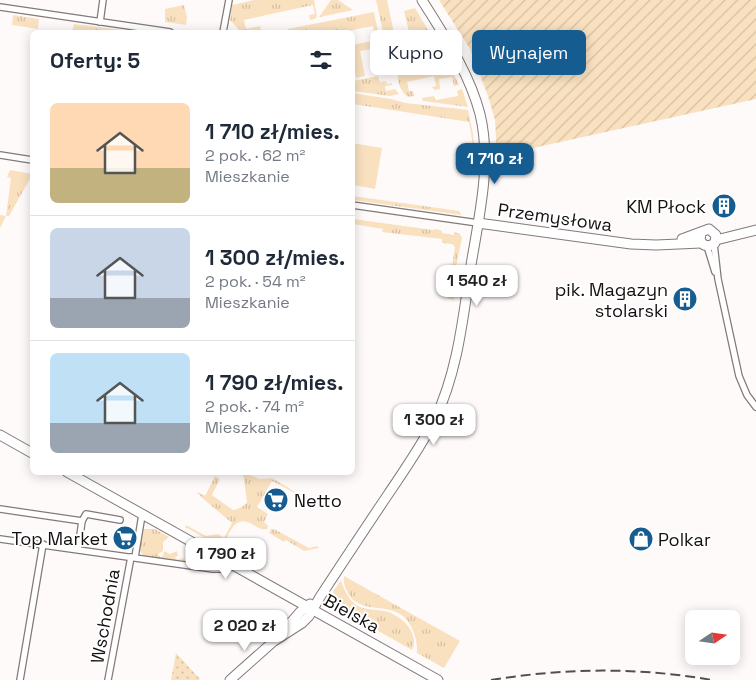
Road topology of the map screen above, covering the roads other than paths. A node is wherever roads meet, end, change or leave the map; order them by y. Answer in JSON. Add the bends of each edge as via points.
{"nodes":[{"id":1,"x":103,"y":0,"type":"edge"},
{"id":2,"x":229,"y":0,"type":"edge"},
{"id":3,"x":422,"y":0,"type":"edge"},
{"id":4,"x":0,"y":7,"type":"edge"},
{"id":5,"x":100,"y":22,"type":"junction"},
{"id":6,"x":156,"y":30,"type":"edge"},
{"id":7,"x":223,"y":30,"type":"edge"},
{"id":8,"x":0,"y":155,"type":"edge"},
{"id":9,"x":30,"y":160,"type":"edge"},
{"id":10,"x":355,"y":205,"type":"edge"},
{"id":11,"x":478,"y":223,"type":"junction"},
{"id":12,"x":752,"y":231,"type":"edge"},
{"id":13,"x":709,"y":240,"type":"junction"},
{"id":14,"x":756,"y":407,"type":"edge"},
{"id":15,"x":0,"y":435,"type":"edge"},
{"id":16,"x":30,"y":452,"type":"edge"},
{"id":17,"x":72,"y":475,"type":"edge"},
{"id":18,"x":0,"y":509,"type":"edge"},
{"id":19,"x":142,"y":515,"type":"junction"},
{"id":20,"x":82,"y":520,"type":"junction"},
{"id":21,"x":120,"y":520,"type":"dead end"},
{"id":22,"x":0,"y":538,"type":"edge"},
{"id":23,"x":43,"y":544,"type":"junction"},
{"id":24,"x":78,"y":549,"type":"junction"},
{"id":25,"x":133,"y":557,"type":"junction"},
{"id":26,"x":221,"y":559,"type":"junction"},
{"id":27,"x":234,"y":566,"type":"junction"},
{"id":28,"x":213,"y":569,"type":"junction"},
{"id":29,"x":309,"y":608,"type":"junction"},
{"id":30,"x":20,"y":680,"type":"edge"},
{"id":31,"x":108,"y":680,"type":"edge"},
{"id":32,"x":230,"y":680,"type":"edge"},
{"id":33,"x":438,"y":680,"type":"edge"}],
"edges":[{"from":1,"to":5,"type":"street"},
{"from":2,"to":7,"type":"street"},
{"from":3,"to":11,"type":"street","via":[[460,63],[480,114],[485,156]]},
{"from":4,"to":5,"type":"street"},
{"from":5,"to":6,"type":"street"},
{"from":8,"to":9,"type":"street"},
{"from":10,"to":11,"type":"street","name":"Przemysłowa"},
{"from":11,"to":13,"type":"street","name":"Przemysłowa","via":[[631,244]]},
{"from":11,"to":29,"type":"street","via":[[458,352],[442,403],[417,450],[320,597]]},
{"from":12,"to":13,"type":"street","name":"Przemysłowa"},
{"from":13,"to":14,"type":"street","via":[[741,383]]},
{"from":15,"to":16,"type":"street"},
{"from":17,"to":19,"type":"street","name":"Bielska"},
{"from":18,"to":20,"type":"street"},
{"from":19,"to":25,"type":"street","name":"Wschodnia"},
{"from":19,"to":26,"type":"street","name":"Bielska"},
{"from":20,"to":21,"type":"street","via":[[86,514]]},
{"from":20,"to":24,"type":"street"},
{"from":22,"to":23,"type":"street"},
{"from":23,"to":24,"type":"street"},
{"from":23,"to":30,"type":"street"},
{"from":24,"to":25,"type":"street"},
{"from":25,"to":28,"type":"street"},
{"from":25,"to":31,"type":"street","name":"Wschodnia"},
{"from":26,"to":27,"type":"street","name":"Bielska"},
{"from":26,"to":28,"type":"street"},
{"from":27,"to":28,"type":"street"},
{"from":27,"to":29,"type":"street","name":"Bielska"},
{"from":29,"to":32,"type":"street","via":[[302,623]]},
{"from":29,"to":33,"type":"street","name":"Bielska"}]}
